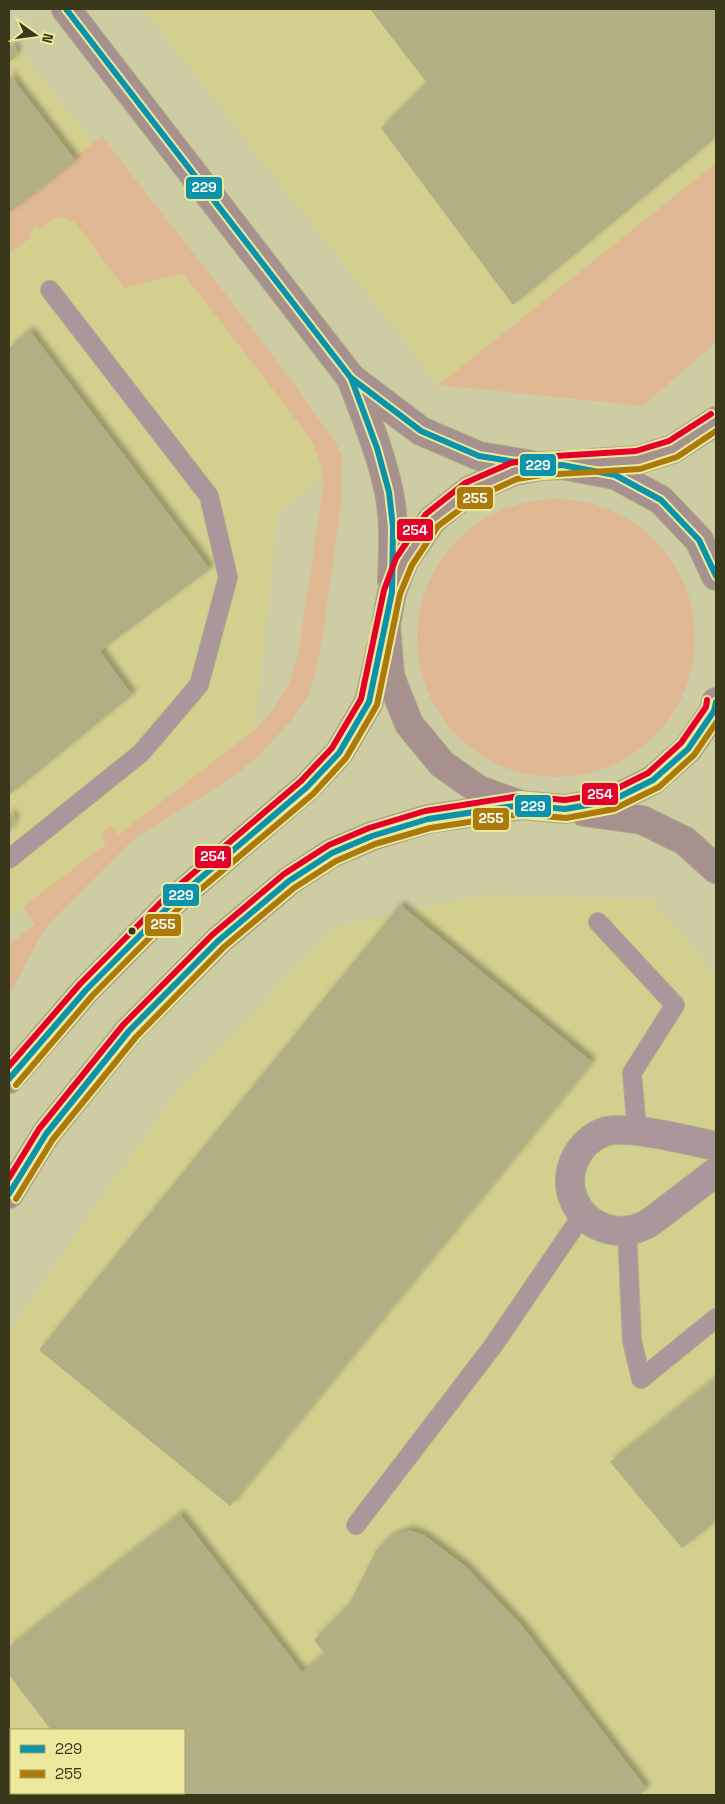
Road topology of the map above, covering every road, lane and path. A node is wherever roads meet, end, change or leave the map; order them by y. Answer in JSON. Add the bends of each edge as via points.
{"nodes":[{"id":1,"x":66,"y":9,"type":"edge"},
{"id":2,"x":50,"y":290,"type":"dead end"},
{"id":3,"x":351,"y":378,"type":"junction"},
{"id":4,"x":716,"y":421,"type":"edge"},
{"id":5,"x":552,"y":466,"type":"junction"},
{"id":6,"x":716,"y":576,"type":"edge"},
{"id":7,"x":392,"y":592,"type":"junction"},
{"id":8,"x":386,"y":625,"type":"junction"},
{"id":9,"x":716,"y":702,"type":"edge"},
{"id":10,"x":521,"y":806,"type":"junction"},
{"id":11,"x":565,"y":809,"type":"junction"},
{"id":12,"x":9,"y":859,"type":"edge"},
{"id":13,"x":716,"y":869,"type":"edge"},
{"id":14,"x":598,"y":922,"type":"dead end"},
{"id":15,"x":9,"y":1079,"type":"edge"},
{"id":16,"x":637,"y":1131,"type":"junction"},
{"id":17,"x":716,"y":1146,"type":"edge"},
{"id":18,"x":716,"y":1172,"type":"edge"},
{"id":19,"x":9,"y":1194,"type":"edge"},
{"id":20,"x":583,"y":1214,"type":"junction"},
{"id":21,"x":627,"y":1231,"type":"junction"},
{"id":22,"x":716,"y":1318,"type":"edge"},
{"id":23,"x":356,"y":1525,"type":"dead end"}],
"edges":[{"from":1,"to":3,"type":"main road"},
{"from":2,"to":12,"type":"lane","via":[[209,496],[228,577],[199,685],[141,753]]},
{"from":3,"to":5,"type":"main road","via":[[421,431],[479,456]]},
{"from":3,"to":7,"type":"main road","via":[[377,448],[389,492],[393,527]]},
{"from":4,"to":5,"type":"main road","via":[[673,449],[638,460]]},
{"from":5,"to":6,"type":"main road","via":[[614,475],[661,500],[700,540]]},
{"from":5,"to":7,"type":"main road","via":[[514,471],[470,490],[432,520],[404,561]]},
{"from":7,"to":8,"type":"main road"},
{"from":8,"to":10,"type":"main road","via":[[390,676],[409,724],[442,764],[479,790]]},
{"from":8,"to":15,"type":"main road","via":[[369,702],[339,752],[307,787],[176,899],[86,990]]},
{"from":9,"to":11,"type":"main road","via":[[688,749],[653,780],[611,801]]},
{"from":10,"to":11,"type":"main road"},
{"from":10,"to":19,"type":"main road","via":[[428,819],[372,836],[332,853],[289,881],[218,941],[130,1032],[46,1134]]},
{"from":11,"to":13,"type":"main road","via":[[642,820],[685,841]]},
{"from":14,"to":16,"type":"lane","via":[[675,1005],[632,1073]]},
{"from":16,"to":17,"type":"street"},
{"from":16,"to":20,"type":"street","via":[[621,1128],[604,1132],[589,1139],[578,1152],[570,1184],[574,1200]]},
{"from":18,"to":21,"type":"street","via":[[644,1226]]},
{"from":20,"to":21,"type":"street","via":[[595,1225],[611,1231]]},
{"from":20,"to":23,"type":"lane","via":[[493,1346]]},
{"from":21,"to":22,"type":"lane","via":[[632,1340],[641,1379]]}]}
